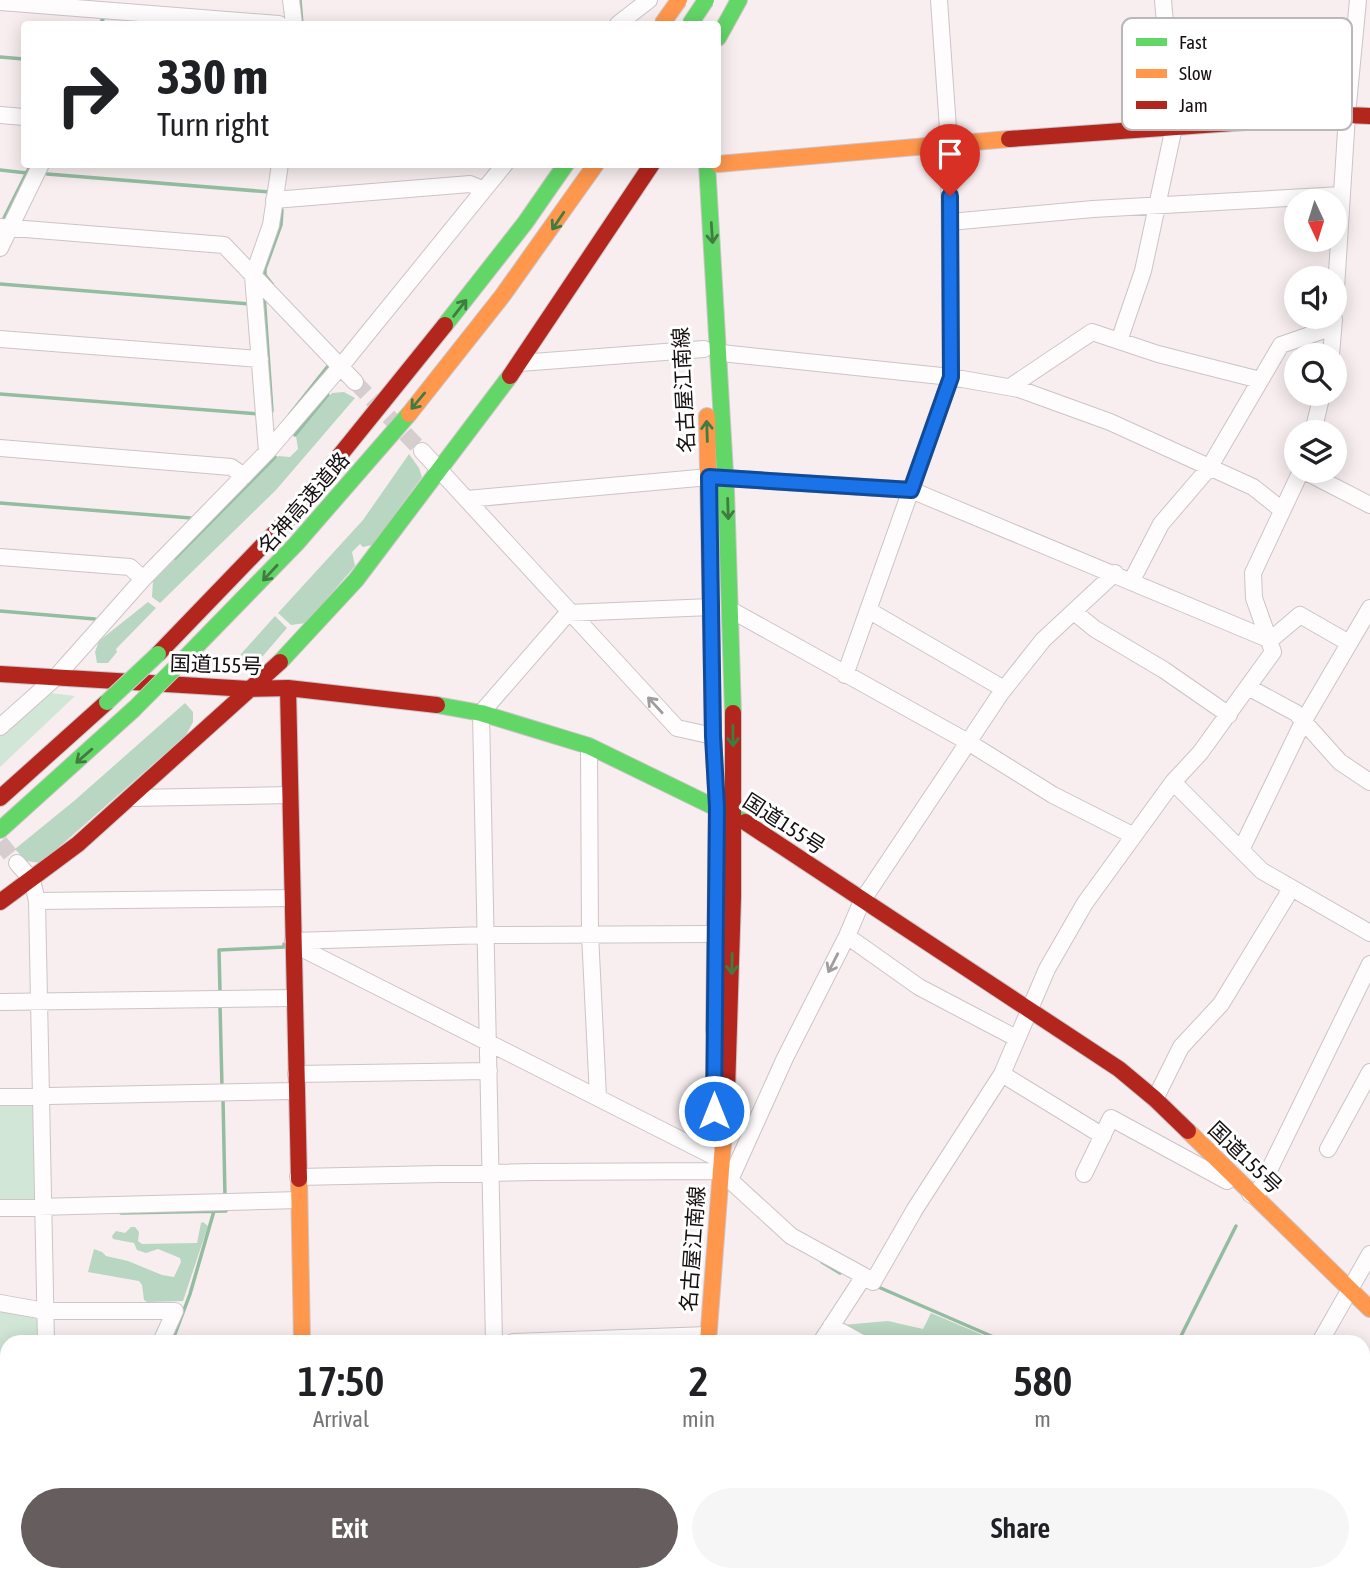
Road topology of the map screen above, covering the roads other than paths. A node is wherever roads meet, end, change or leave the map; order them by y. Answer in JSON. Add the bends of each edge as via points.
{"nodes":[{"id":1,"x":291,"y":0,"type":"edge"},
{"id":2,"x":649,"y":0,"type":"edge"},
{"id":3,"x":679,"y":0,"type":"edge"},
{"id":4,"x":692,"y":0,"type":"edge"},
{"id":5,"x":706,"y":0,"type":"edge"},
{"id":6,"x":739,"y":0,"type":"edge"},
{"id":7,"x":939,"y":0,"type":"edge"},
{"id":8,"x":1163,"y":0,"type":"edge"},
{"id":9,"x":1358,"y":0,"type":"edge"},
{"id":10,"x":0,"y":2,"type":"edge"},
{"id":11,"x":115,"y":12,"type":"edge"},
{"id":12,"x":1165,"y":18,"type":"edge"},
{"id":13,"x":238,"y":21,"type":"edge"},
{"id":14,"x":294,"y":21,"type":"edge"},
{"id":15,"x":622,"y":21,"type":"edge"},
{"id":16,"x":664,"y":21,"type":"edge"},
{"id":17,"x":680,"y":21,"type":"edge"},
{"id":18,"x":692,"y":21,"type":"edge"},
{"id":19,"x":694,"y":21,"type":"edge"},
{"id":20,"x":721,"y":33,"type":"edge"},
{"id":21,"x":1352,"y":63,"type":"edge"},
{"id":22,"x":0,"y":115,"type":"edge"},
{"id":23,"x":1352,"y":115,"type":"edge"},
{"id":24,"x":1370,"y":116,"type":"edge"},
{"id":25,"x":21,"y":117,"type":"edge"},
{"id":26,"x":1132,"y":130,"type":"edge"},
{"id":27,"x":1173,"y":130,"type":"edge"},
{"id":28,"x":1346,"y":130,"type":"edge"},
{"id":29,"x":949,"y":143,"type":"junction"},
{"id":30,"x":721,"y":164,"type":"edge"},
{"id":31,"x":39,"y":168,"type":"edge"},
{"id":32,"x":278,"y":168,"type":"edge"},
{"id":33,"x":502,"y":168,"type":"edge"},
{"id":34,"x":563,"y":168,"type":"edge"},
{"id":35,"x":593,"y":168,"type":"edge"},
{"id":36,"x":649,"y":168,"type":"edge"},
{"id":37,"x":691,"y":168,"type":"edge"},
{"id":38,"x":708,"y":168,"type":"edge"},
{"id":39,"x":1342,"y":189,"type":"edge"},
{"id":40,"x":484,"y":190,"type":"junction"},
{"id":41,"x":1284,"y":198,"type":"edge"},
{"id":42,"x":274,"y":200,"type":"junction"},
{"id":43,"x":1159,"y":206,"type":"junction"},
{"id":44,"x":950,"y":222,"type":"junction"},
{"id":45,"x":5,"y":227,"type":"edge"},
{"id":46,"x":0,"y":248,"type":"edge"},
{"id":47,"x":253,"y":276,"type":"junction"},
{"id":48,"x":1318,"y":329,"type":"edge"},
{"id":49,"x":0,"y":339,"type":"edge"},
{"id":50,"x":1119,"y":341,"type":"junction"},
{"id":51,"x":704,"y":349,"type":"junction"},
{"id":52,"x":721,"y":353,"type":"junction"},
{"id":53,"x":260,"y":359,"type":"junction"},
{"id":54,"x":520,"y":363,"type":"junction"},
{"id":55,"x":341,"y":366,"type":"junction"},
{"id":56,"x":951,"y":377,"type":"junction"},
{"id":57,"x":1260,"y":380,"type":"junction"},
{"id":58,"x":355,"y":382,"type":"tunnel mouth"},
{"id":59,"x":1010,"y":387,"type":"junction"},
{"id":60,"x":0,"y":448,"type":"edge"},
{"id":61,"x":422,"y":450,"type":"tunnel mouth"},
{"id":62,"x":267,"y":452,"type":"junction"},
{"id":63,"x":1209,"y":468,"type":"junction"},
{"id":64,"x":440,"y":470,"type":"junction"},
{"id":65,"x":244,"y":475,"type":"junction"},
{"id":66,"x":727,"y":476,"type":"junction"},
{"id":67,"x":709,"y":477,"type":"junction"},
{"id":68,"x":1296,"y":483,"type":"edge"},
{"id":69,"x":1326,"y":483,"type":"edge"},
{"id":70,"x":911,"y":490,"type":"junction"},
{"id":71,"x":467,"y":499,"type":"junction"},
{"id":72,"x":1370,"y":505,"type":"edge"},
{"id":73,"x":1282,"y":510,"type":"junction"},
{"id":74,"x":0,"y":556,"type":"edge"},
{"id":75,"x":1115,"y":573,"type":"junction"},
{"id":76,"x":144,"y":579,"type":"junction"},
{"id":77,"x":1132,"y":580,"type":"junction"},
{"id":78,"x":711,"y":607,"type":"junction"},
{"id":79,"x":1370,"y":608,"type":"edge"},
{"id":80,"x":731,"y":610,"type":"junction"},
{"id":81,"x":868,"y":610,"type":"junction"},
{"id":82,"x":1074,"y":612,"type":"junction"},
{"id":83,"x":568,"y":613,"type":"junction"},
{"id":84,"x":1268,"y":640,"type":"junction"},
{"id":85,"x":1349,"y":643,"type":"junction"},
{"id":86,"x":0,"y":674,"type":"edge"},
{"id":87,"x":845,"y":675,"type":"junction"},
{"id":88,"x":55,"y":678,"type":"junction"},
{"id":89,"x":1248,"y":687,"type":"junction"},
{"id":90,"x":288,"y":688,"type":"junction"},
{"id":91,"x":249,"y":689,"type":"junction"},
{"id":92,"x":1004,"y":689,"type":"junction"},
{"id":93,"x":481,"y":713,"type":"junction"},
{"id":94,"x":1229,"y":715,"type":"junction"},
{"id":95,"x":1303,"y":722,"type":"junction"},
{"id":96,"x":0,"y":727,"type":"edge"},
{"id":97,"x":713,"y":736,"type":"junction"},
{"id":98,"x":968,"y":742,"type":"junction"},
{"id":99,"x":589,"y":746,"type":"junction"},
{"id":100,"x":1172,"y":782,"type":"junction"},
{"id":101,"x":1370,"y":782,"type":"edge"},
{"id":102,"x":290,"y":795,"type":"junction"},
{"id":103,"x":0,"y":798,"type":"edge"},
{"id":104,"x":131,"y":798,"type":"junction"},
{"id":105,"x":717,"y":807,"type":"junction"},
{"id":106,"x":734,"y":815,"type":"junction"},
{"id":107,"x":0,"y":830,"type":"edge"},
{"id":108,"x":1134,"y":836,"type":"junction"},
{"id":109,"x":1241,"y":850,"type":"junction"},
{"id":110,"x":17,"y":863,"type":"tunnel mouth"},
{"id":111,"x":32,"y":880,"type":"junction"},
{"id":112,"x":1291,"y":889,"type":"junction"},
{"id":113,"x":292,"y":898,"type":"junction"},
{"id":114,"x":37,"y":901,"type":"junction"},
{"id":115,"x":862,"y":901,"type":"junction"},
{"id":116,"x":0,"y":902,"type":"edge"},
{"id":117,"x":1370,"y":933,"type":"edge"},
{"id":118,"x":590,"y":934,"type":"junction"},
{"id":119,"x":714,"y":934,"type":"junction"},
{"id":120,"x":486,"y":935,"type":"junction"},
{"id":121,"x":847,"y":936,"type":"junction"},
{"id":122,"x":293,"y":941,"type":"junction"},
{"id":123,"x":1370,"y":964,"type":"edge"},
{"id":124,"x":294,"y":998,"type":"junction"},
{"id":125,"x":0,"y":1002,"type":"edge"},
{"id":126,"x":39,"y":1002,"type":"junction"},
{"id":127,"x":1030,"y":1011,"type":"junction"},
{"id":128,"x":1016,"y":1038,"type":"junction"},
{"id":129,"x":488,"y":1043,"type":"junction"},
{"id":130,"x":489,"y":1071,"type":"junction"},
{"id":131,"x":1370,"y":1072,"type":"edge"},
{"id":132,"x":296,"y":1074,"type":"junction"},
{"id":133,"x":1002,"y":1074,"type":"junction"},
{"id":134,"x":296,"y":1091,"type":"junction"},
{"id":135,"x":0,"y":1097,"type":"edge"},
{"id":136,"x":41,"y":1097,"type":"junction"},
{"id":137,"x":598,"y":1097,"type":"junction"},
{"id":138,"x":1155,"y":1099,"type":"junction"},
{"id":139,"x":1103,"y":1136,"type":"junction"},
{"id":140,"x":1328,"y":1149,"type":"dead end"},
{"id":141,"x":724,"y":1170,"type":"junction"},
{"id":142,"x":491,"y":1173,"type":"junction"},
{"id":143,"x":1084,"y":1174,"type":"dead end"},
{"id":144,"x":298,"y":1177,"type":"junction"},
{"id":145,"x":1256,"y":1197,"type":"junction"},
{"id":146,"x":299,"y":1200,"type":"junction"},
{"id":147,"x":43,"y":1206,"type":"junction"},
{"id":148,"x":0,"y":1208,"type":"edge"},
{"id":149,"x":1370,"y":1254,"type":"edge"},
{"id":150,"x":864,"y":1276,"type":"junction"},
{"id":151,"x":1351,"y":1290,"type":"junction"},
{"id":152,"x":0,"y":1303,"type":"edge"},
{"id":153,"x":1370,"y":1309,"type":"edge"},
{"id":154,"x":45,"y":1311,"type":"junction"},
{"id":155,"x":831,"y":1326,"type":"junction"},
{"id":156,"x":46,"y":1335,"type":"edge"},
{"id":157,"x":164,"y":1335,"type":"edge"},
{"id":158,"x":302,"y":1335,"type":"edge"},
{"id":159,"x":494,"y":1335,"type":"edge"},
{"id":160,"x":708,"y":1335,"type":"edge"},
{"id":161,"x":825,"y":1335,"type":"edge"},
{"id":162,"x":847,"y":1335,"type":"edge"},
{"id":163,"x":1324,"y":1335,"type":"edge"}],
"edges":[{"from":1,"to":14,"type":"street"},
{"from":2,"to":15,"type":"street"},
{"from":3,"to":16,"type":"main road","bridge":true},
{"from":3,"to":17,"type":"main road"},
{"from":4,"to":18,"type":"main road"},
{"from":5,"to":19,"type":"main road","bridge":true},
{"from":6,"to":20,"type":"main road"},
{"from":7,"to":29,"type":"street"},
{"from":8,"to":12,"type":"street"},
{"from":9,"to":21,"type":"street"},
{"from":10,"to":11,"type":"street"},
{"from":11,"to":13,"type":"street"},
{"from":22,"to":25,"type":"street"},
{"from":23,"to":24,"type":"main road"},
{"from":26,"to":29,"type":"main road"},
{"from":27,"to":43,"type":"street"},
{"from":28,"to":39,"type":"street"},
{"from":29,"to":30,"type":"main road"},
{"from":29,"to":44,"type":"street"},
{"from":31,"to":45,"type":"street"},
{"from":32,"to":42,"type":"street"},
{"from":33,"to":40,"type":"street"},
{"from":103,"to":34,"type":"main road","name":"名神高速道路","one_way":true,"bridge":true,"via":[[158,654],[290,517],[372,419]]},
{"from":35,"to":107,"type":"main road","name":"名神高速道路","one_way":true,"bridge":true,"via":[[458,353],[309,531],[134,709]]},
{"from":36,"to":54,"type":"main road"},
{"from":37,"to":51,"type":"main road","name":"名古屋江南線"},
{"from":38,"to":52,"type":"main road","name":"名古屋江南線","one_way":true},
{"from":40,"to":42,"type":"street","via":[[470,184]]},
{"from":40,"to":55,"type":"street"},
{"from":41,"to":43,"type":"street"},
{"from":42,"to":47,"type":"street","via":[[271,225]]},
{"from":43,"to":44,"type":"street"},
{"from":43,"to":50,"type":"street"},
{"from":44,"to":56,"type":"street"},
{"from":45,"to":46,"type":"street"},
{"from":45,"to":47,"type":"street","via":[[224,245]]},
{"from":47,"to":53,"type":"street"},
{"from":47,"to":55,"type":"street"},
{"from":48,"to":57,"type":"street","via":[[1281,345]]},
{"from":49,"to":53,"type":"street"},
{"from":50,"to":57,"type":"street"},
{"from":50,"to":59,"type":"street","via":[[1092,332]]},
{"from":51,"to":54,"type":"street"},
{"from":67,"to":51,"type":"main road","name":"名古屋江南線","one_way":true},
{"from":52,"to":56,"type":"street"},
{"from":52,"to":66,"type":"main road","name":"名古屋江南線"},
{"from":53,"to":62,"type":"street"},
{"from":54,"to":64,"type":"main road"},
{"from":55,"to":58,"type":"street"},
{"from":55,"to":62,"type":"street"},
{"from":56,"to":59,"type":"street"},
{"from":56,"to":70,"type":"street"},
{"from":57,"to":63,"type":"street"},
{"from":59,"to":63,"type":"street","via":[[1110,422]]},
{"from":60,"to":65,"type":"street","via":[[231,467]]},
{"from":61,"to":64,"type":"street"},
{"from":62,"to":65,"type":"street"},
{"from":63,"to":73,"type":"street","via":[[1252,487]]},
{"from":63,"to":77,"type":"street","via":[[1161,524]]},
{"from":64,"to":71,"type":"street"},
{"from":64,"to":91,"type":"main road","via":[[356,580]]},
{"from":65,"to":76,"type":"street"},
{"from":66,"to":67,"type":"street"},
{"from":66,"to":70,"type":"street"},
{"from":66,"to":80,"type":"main road","name":"名古屋江南線","one_way":true},
{"from":67,"to":71,"type":"street"},
{"from":67,"to":78,"type":"main road","name":"名古屋江南線"},
{"from":68,"to":73,"type":"street"},
{"from":69,"to":72,"type":"street"},
{"from":70,"to":75,"type":"street"},
{"from":70,"to":81,"type":"street"},
{"from":71,"to":83,"type":"street"},
{"from":73,"to":84,"type":"street","via":[[1253,573],[1254,598]]},
{"from":74,"to":76,"type":"street","via":[[130,567]]},
{"from":75,"to":77,"type":"street"},
{"from":75,"to":82,"type":"street"},
{"from":76,"to":88,"type":"street"},
{"from":77,"to":84,"type":"street"},
{"from":78,"to":83,"type":"street"},
{"from":78,"to":97,"type":"main road","name":"名古屋江南線"},
{"from":79,"to":85,"type":"street"},
{"from":80,"to":87,"type":"street"},
{"from":80,"to":106,"type":"main road","name":"名古屋江南線","one_way":true},
{"from":81,"to":87,"type":"street"},
{"from":81,"to":92,"type":"street"},
{"from":82,"to":92,"type":"street","via":[[1043,640]]},
{"from":82,"to":94,"type":"street"},
{"from":83,"to":93,"type":"street"},
{"from":97,"to":83,"type":"street","one_way":true,"via":[[677,728]]},
{"from":84,"to":85,"type":"street","via":[[1300,615]]},
{"from":84,"to":89,"type":"street","via":[[1273,652]]},
{"from":85,"to":95,"type":"street"},
{"from":86,"to":88,"type":"main road","name":"国道155号"},
{"from":87,"to":98,"type":"street"},
{"from":88,"to":91,"type":"main road","name":"国道155号"},
{"from":88,"to":96,"type":"street"},
{"from":89,"to":94,"type":"street"},
{"from":89,"to":95,"type":"street","via":[[1296,713]]},
{"from":90,"to":91,"type":"main road","name":"国道155号"},
{"from":90,"to":93,"type":"main road","name":"国道155号"},
{"from":90,"to":102,"type":"main road"},
{"from":91,"to":104,"type":"main road"},
{"from":92,"to":98,"type":"street"},
{"from":93,"to":99,"type":"main road","name":"国道155号"},
{"from":93,"to":120,"type":"street"},
{"from":94,"to":100,"type":"street"},
{"from":95,"to":101,"type":"street","via":[[1340,762]]},
{"from":95,"to":109,"type":"street"},
{"from":97,"to":105,"type":"main road","name":"名古屋江南線"},
{"from":98,"to":108,"type":"street","via":[[1053,795]]},
{"from":98,"to":115,"type":"street"},
{"from":99,"to":105,"type":"main road","name":"国道155号"},
{"from":99,"to":118,"type":"street"},
{"from":100,"to":108,"type":"street"},
{"from":100,"to":109,"type":"street"},
{"from":102,"to":104,"type":"street"},
{"from":102,"to":113,"type":"main road"},
{"from":104,"to":111,"type":"main road"},
{"from":105,"to":106,"type":"main road","name":"国道155号"},
{"from":105,"to":119,"type":"main road","name":"名古屋江南線"},
{"from":106,"to":115,"type":"main road","name":"国道155号"},
{"from":106,"to":141,"type":"main road","name":"名古屋江南線","one_way":true},
{"from":108,"to":127,"type":"street","via":[[1085,903],[1047,968]]},
{"from":109,"to":112,"type":"street","via":[[1262,871]]},
{"from":110,"to":111,"type":"street"},
{"from":111,"to":114,"type":"street"},
{"from":111,"to":116,"type":"main road"},
{"from":112,"to":117,"type":"street"},
{"from":112,"to":138,"type":"street","via":[[1221,1004],[1181,1047]]},
{"from":113,"to":114,"type":"street"},
{"from":113,"to":122,"type":"main road"},
{"from":114,"to":126,"type":"street"},
{"from":115,"to":121,"type":"street"},
{"from":115,"to":127,"type":"main road","name":"国道155号"},
{"from":118,"to":119,"type":"street"},
{"from":118,"to":120,"type":"street"},
{"from":118,"to":137,"type":"street"},
{"from":119,"to":141,"type":"main road","name":"名古屋江南線","via":[[714,1137]]},
{"from":120,"to":122,"type":"street"},
{"from":120,"to":129,"type":"street"},
{"from":121,"to":128,"type":"street","via":[[919,987]]},
{"from":121,"to":141,"type":"street","one_way":true},
{"from":122,"to":124,"type":"main road"},
{"from":122,"to":129,"type":"street"},
{"from":123,"to":145,"type":"street"},
{"from":124,"to":126,"type":"street"},
{"from":124,"to":132,"type":"main road"},
{"from":125,"to":126,"type":"street"},
{"from":126,"to":136,"type":"street"},
{"from":127,"to":128,"type":"street"},
{"from":127,"to":138,"type":"main road","name":"国道155号","via":[[1086,1045]]},
{"from":128,"to":133,"type":"street"},
{"from":129,"to":130,"type":"street"},
{"from":129,"to":137,"type":"street"},
{"from":130,"to":132,"type":"street"},
{"from":130,"to":142,"type":"street"},
{"from":131,"to":140,"type":"street"},
{"from":132,"to":134,"type":"main road"},
{"from":133,"to":139,"type":"street"},
{"from":133,"to":150,"type":"street","via":[[873,1282]]},
{"from":134,"to":136,"type":"street"},
{"from":134,"to":144,"type":"main road"},
{"from":135,"to":136,"type":"street"},
{"from":136,"to":147,"type":"street"},
{"from":137,"to":141,"type":"street"},
{"from":138,"to":145,"type":"main road","name":"国道155号"},
{"from":139,"to":143,"type":"street"},
{"from":139,"to":145,"type":"street","via":[[1111,1118]]},
{"from":141,"to":142,"type":"street"},
{"from":141,"to":150,"type":"street","via":[[791,1236]]},
{"from":141,"to":160,"type":"main road","name":"名古屋江南線"},
{"from":142,"to":144,"type":"street"},
{"from":142,"to":159,"type":"street"},
{"from":144,"to":146,"type":"main road"},
{"from":145,"to":151,"type":"main road","name":"国道155号"},
{"from":146,"to":147,"type":"street"},
{"from":146,"to":158,"type":"main road"},
{"from":147,"to":148,"type":"street"},
{"from":147,"to":154,"type":"street"},
{"from":149,"to":151,"type":"street"},
{"from":150,"to":155,"type":"street"},
{"from":151,"to":153,"type":"main road","name":"国道155号"},
{"from":151,"to":163,"type":"street"},
{"from":152,"to":154,"type":"street"},
{"from":154,"to":156,"type":"street"},
{"from":154,"to":157,"type":"street","via":[[175,1311]]},
{"from":155,"to":161,"type":"street"},
{"from":155,"to":162,"type":"street"}]}
